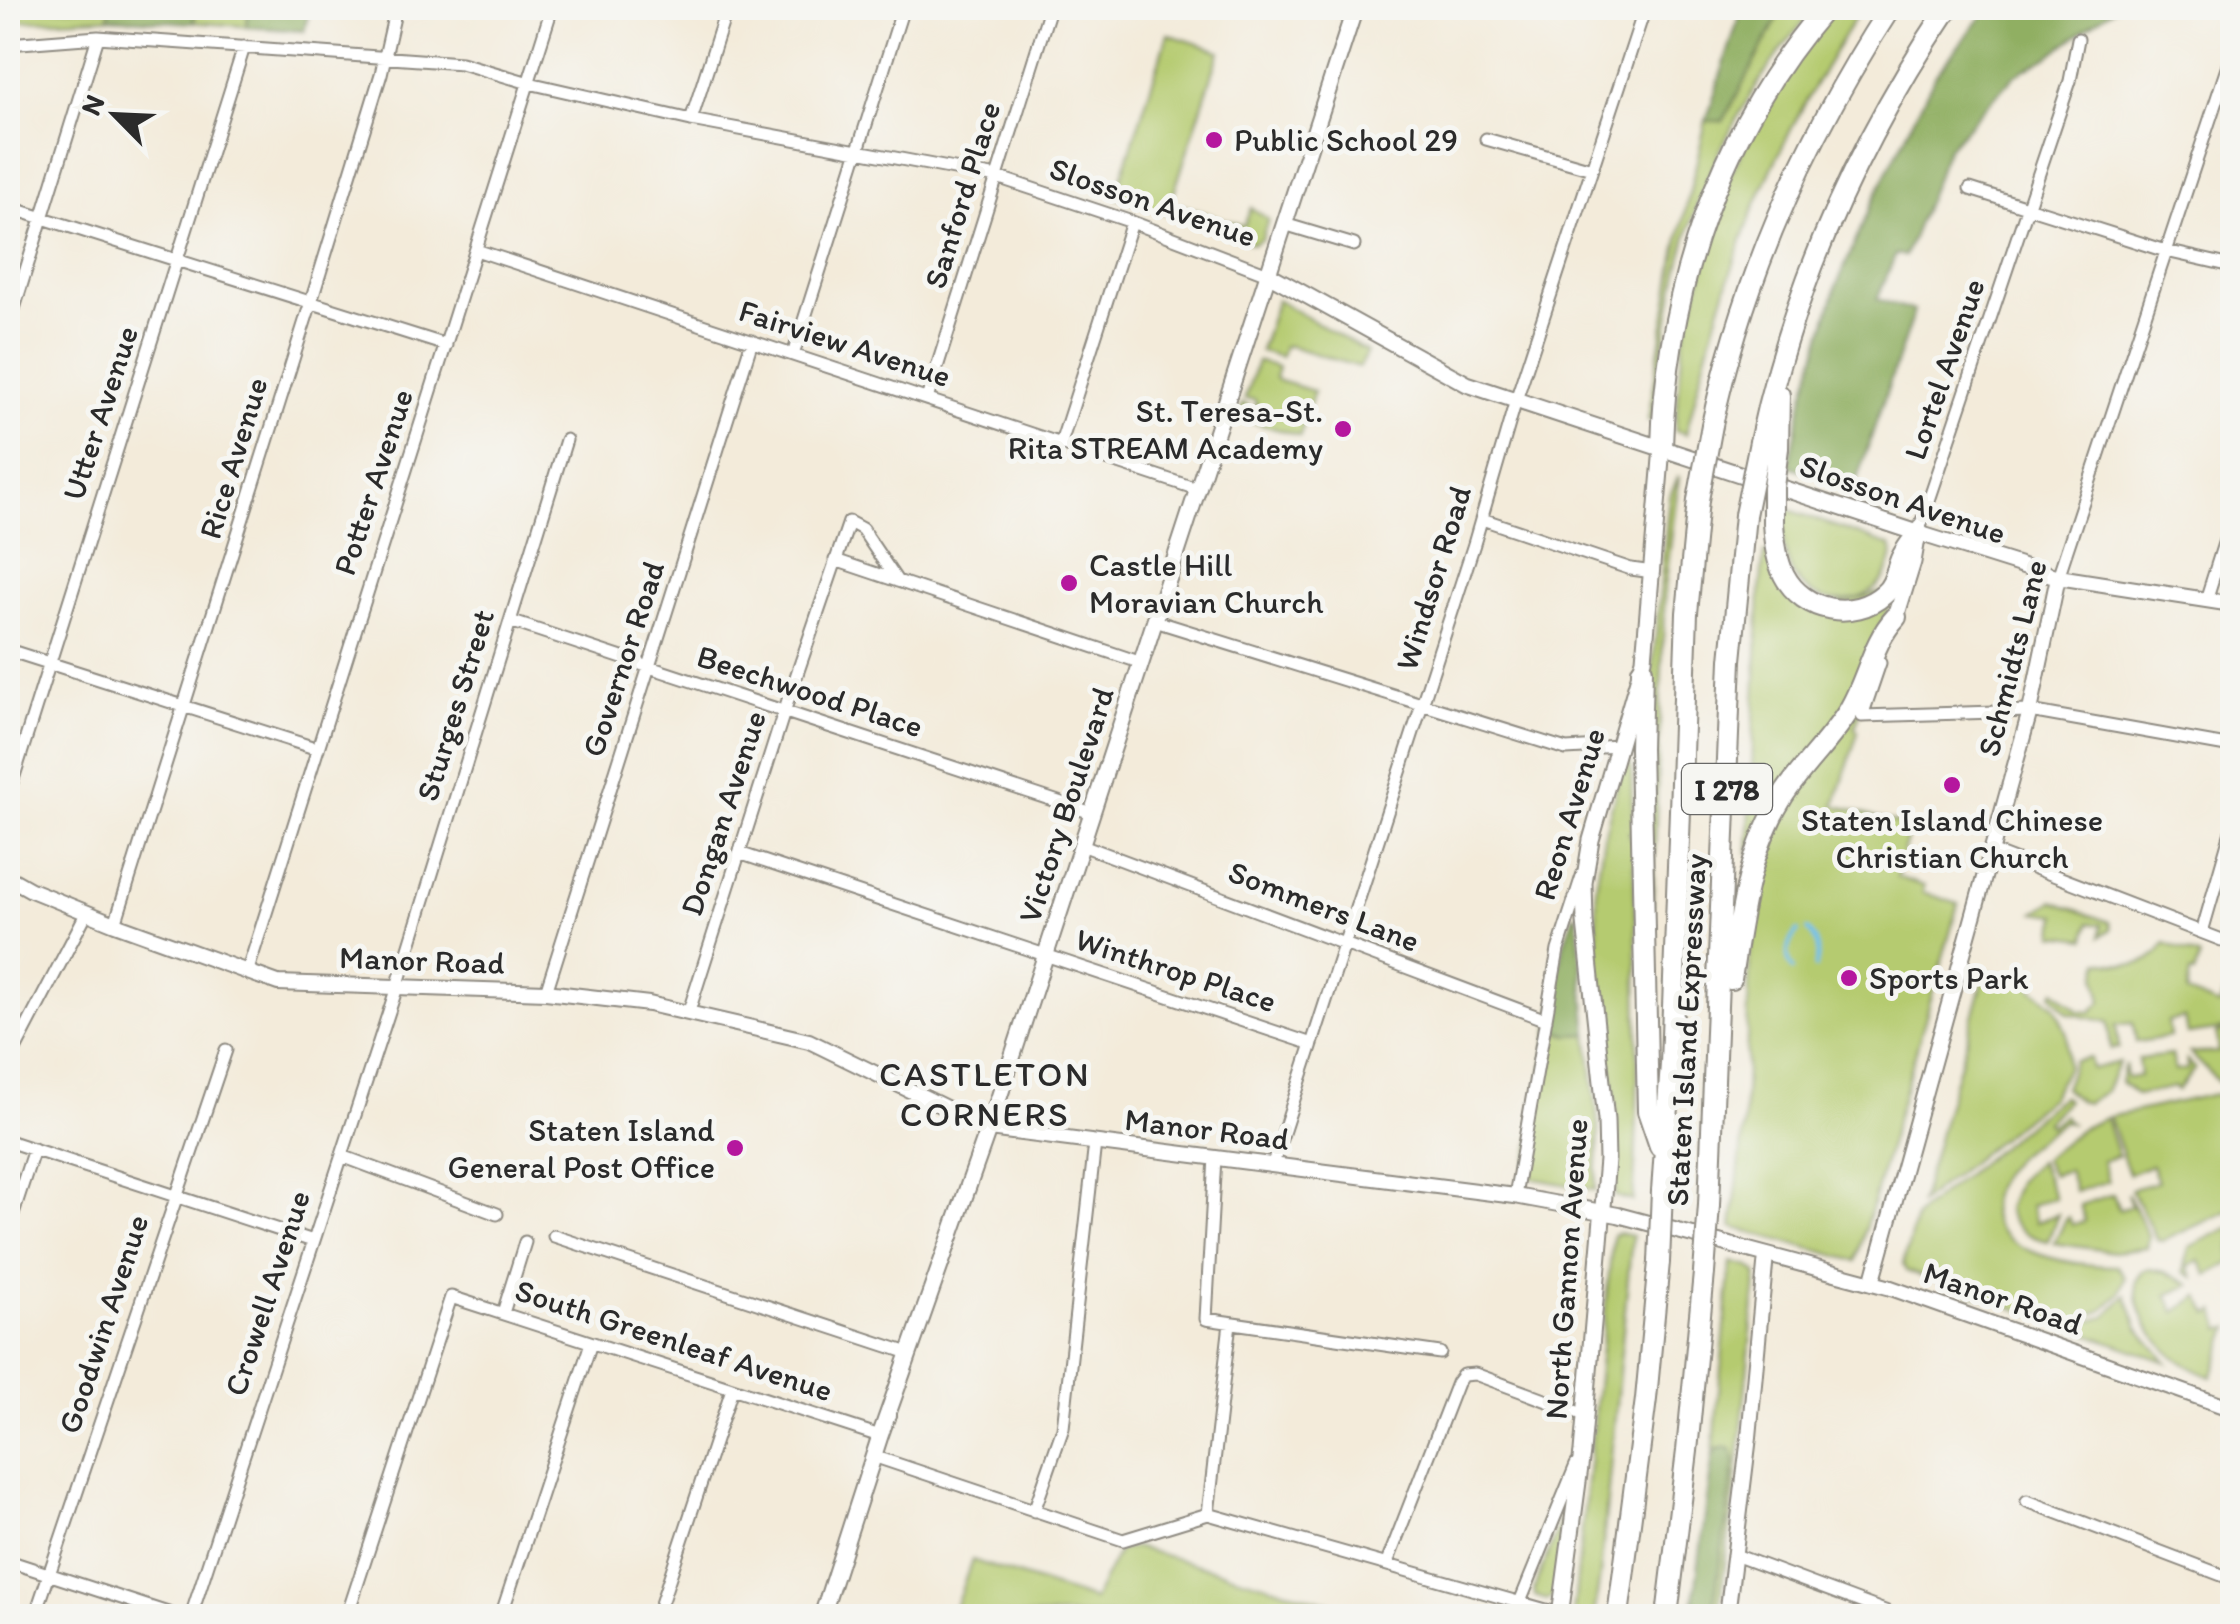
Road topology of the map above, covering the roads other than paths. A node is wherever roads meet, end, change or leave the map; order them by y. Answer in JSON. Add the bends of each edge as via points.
{"nodes":[{"id":1,"x":396,"y":8,"type":"edge"},
{"id":2,"x":552,"y":8,"type":"edge"},
{"id":3,"x":727,"y":8,"type":"edge"},
{"id":4,"x":902,"y":8,"type":"edge"},
{"id":5,"x":1050,"y":8,"type":"edge"},
{"id":6,"x":1323,"y":8,"type":"edge"},
{"id":7,"x":1645,"y":8,"type":"edge"},
{"id":8,"x":1825,"y":8,"type":"edge"},
{"id":9,"x":1890,"y":8,"type":"edge"},
{"id":10,"x":1948,"y":8,"type":"edge"},
{"id":11,"x":1354,"y":12,"type":"edge"},
{"id":12,"x":98,"y":38,"type":"junction"},
{"id":13,"x":2078,"y":40,"type":"dead end"},
{"id":14,"x":8,"y":44,"type":"edge"},
{"id":15,"x":244,"y":46,"type":"junction"},
{"id":16,"x":2232,"y":53,"type":"edge"},
{"id":17,"x":384,"y":56,"type":"junction"},
{"id":18,"x":529,"y":84,"type":"junction"},
{"id":19,"x":691,"y":120,"type":"junction"},
{"id":20,"x":1486,"y":138,"type":"dead end"},
{"id":21,"x":857,"y":150,"type":"junction"},
{"id":22,"x":1592,"y":169,"type":"junction"},
{"id":23,"x":997,"y":177,"type":"junction"},
{"id":24,"x":1970,"y":188,"type":"dead end"},
{"id":25,"x":8,"y":207,"type":"edge"},
{"id":26,"x":2027,"y":208,"type":"junction"},
{"id":27,"x":43,"y":218,"type":"junction"},
{"id":28,"x":1132,"y":222,"type":"junction"},
{"id":29,"x":1284,"y":224,"type":"junction"},
{"id":30,"x":1354,"y":245,"type":"dead end"},
{"id":31,"x":476,"y":250,"type":"junction"},
{"id":32,"x":2166,"y":251,"type":"junction"},
{"id":33,"x":177,"y":260,"type":"junction"},
{"id":34,"x":2232,"y":266,"type":"edge"},
{"id":35,"x":1268,"y":274,"type":"junction"},
{"id":36,"x":311,"y":302,"type":"junction"},
{"id":37,"x":8,"y":328,"type":"edge"},
{"id":38,"x":752,"y":342,"type":"junction"},
{"id":39,"x":446,"y":345,"type":"junction"},
{"id":40,"x":794,"y":355,"type":"junction"},
{"id":41,"x":927,"y":399,"type":"junction"},
{"id":42,"x":1516,"y":400,"type":"junction"},
{"id":43,"x":566,"y":440,"type":"dead end"},
{"id":44,"x":1061,"y":443,"type":"junction"},
{"id":45,"x":1769,"y":445,"type":"junction"},
{"id":46,"x":1662,"y":447,"type":"junction"},
{"id":47,"x":1198,"y":489,"type":"junction"},
{"id":48,"x":2232,"y":518,"type":"edge"},
{"id":49,"x":1482,"y":520,"type":"junction"},
{"id":50,"x":1918,"y":533,"type":"junction"},
{"id":51,"x":834,"y":560,"type":"junction"},
{"id":52,"x":1653,"y":572,"type":"junction"},
{"id":53,"x":2058,"y":577,"type":"junction"},
{"id":54,"x":898,"y":582,"type":"junction"},
{"id":55,"x":2206,"y":600,"type":"junction"},
{"id":56,"x":2232,"y":604,"type":"edge"},
{"id":57,"x":1896,"y":617,"type":"junction"},
{"id":58,"x":510,"y":620,"type":"junction"},
{"id":59,"x":1155,"y":621,"type":"junction"},
{"id":60,"x":8,"y":650,"type":"edge"},
{"id":61,"x":1142,"y":662,"type":"junction"},
{"id":62,"x":49,"y":664,"type":"junction"},
{"id":63,"x":649,"y":666,"type":"junction"},
{"id":64,"x":1642,"y":670,"type":"junction"},
{"id":65,"x":1422,"y":704,"type":"junction"},
{"id":66,"x":184,"y":707,"type":"junction"},
{"id":67,"x":2030,"y":711,"type":"junction"},
{"id":68,"x":784,"y":712,"type":"junction"},
{"id":69,"x":1619,"y":746,"type":"junction"},
{"id":70,"x":2232,"y":747,"type":"edge"},
{"id":71,"x":318,"y":750,"type":"junction"},
{"id":72,"x":8,"y":795,"type":"edge"},
{"id":73,"x":1092,"y":812,"type":"junction"},
{"id":74,"x":2232,"y":828,"type":"edge"},
{"id":75,"x":1082,"y":845,"type":"junction"},
{"id":76,"x":1991,"y":851,"type":"junction"},
{"id":77,"x":738,"y":853,"type":"junction"},
{"id":78,"x":1586,"y":864,"type":"junction"},
{"id":79,"x":8,"y":877,"type":"edge"},
{"id":80,"x":88,"y":912,"type":"junction"},
{"id":81,"x":114,"y":924,"type":"junction"},
{"id":82,"x":2202,"y":932,"type":"junction"},
{"id":83,"x":1345,"y":943,"type":"junction"},
{"id":84,"x":2232,"y":944,"type":"edge"},
{"id":85,"x":1046,"y":956,"type":"junction"},
{"id":86,"x":247,"y":973,"type":"junction"},
{"id":87,"x":397,"y":987,"type":"junction"},
{"id":88,"x":546,"y":992,"type":"junction"},
{"id":89,"x":689,"y":1011,"type":"junction"},
{"id":90,"x":1546,"y":1020,"type":"junction"},
{"id":91,"x":1312,"y":1044,"type":"junction"},
{"id":92,"x":226,"y":1050,"type":"dead end"},
{"id":93,"x":8,"y":1062,"type":"edge"},
{"id":94,"x":1717,"y":1065,"type":"junction"},
{"id":95,"x":989,"y":1128,"type":"junction"},
{"id":96,"x":8,"y":1141,"type":"edge"},
{"id":97,"x":1096,"y":1143,"type":"junction"},
{"id":98,"x":34,"y":1150,"type":"junction"},
{"id":99,"x":342,"y":1156,"type":"junction"},
{"id":100,"x":1216,"y":1157,"type":"junction"},
{"id":101,"x":1664,"y":1157,"type":"junction"},
{"id":102,"x":1273,"y":1164,"type":"junction"},
{"id":103,"x":175,"y":1195,"type":"junction"},
{"id":104,"x":1515,"y":1196,"type":"junction"},
{"id":105,"x":1603,"y":1212,"type":"junction"},
{"id":106,"x":497,"y":1214,"type":"dead end"},
{"id":107,"x":8,"y":1229,"type":"edge"},
{"id":108,"x":554,"y":1236,"type":"dead end"},
{"id":109,"x":314,"y":1241,"type":"junction"},
{"id":110,"x":525,"y":1242,"type":"dead end"},
{"id":111,"x":1766,"y":1255,"type":"junction"},
{"id":112,"x":1872,"y":1284,"type":"junction"},
{"id":113,"x":503,"y":1313,"type":"junction"},
{"id":114,"x":1230,"y":1323,"type":"junction"},
{"id":115,"x":591,"y":1343,"type":"junction"},
{"id":116,"x":909,"y":1353,"type":"junction"},
{"id":117,"x":1440,"y":1353,"type":"dead end"},
{"id":118,"x":732,"y":1389,"type":"junction"},
{"id":119,"x":2232,"y":1409,"type":"edge"},
{"id":120,"x":1585,"y":1415,"type":"junction"},
{"id":121,"x":880,"y":1436,"type":"junction"},
{"id":122,"x":1582,"y":1452,"type":"junction"},
{"id":123,"x":873,"y":1456,"type":"junction"},
{"id":124,"x":2027,"y":1500,"type":"dead end"},
{"id":125,"x":1034,"y":1510,"type":"junction"},
{"id":126,"x":1208,"y":1514,"type":"junction"},
{"id":127,"x":1735,"y":1555,"type":"junction"},
{"id":128,"x":8,"y":1561,"type":"edge"},
{"id":129,"x":1386,"y":1563,"type":"junction"},
{"id":130,"x":48,"y":1574,"type":"junction"},
{"id":131,"x":2232,"y":1578,"type":"edge"},
{"id":132,"x":1520,"y":1602,"type":"junction"},
{"id":133,"x":1560,"y":1615,"type":"edge"},
{"id":134,"x":35,"y":1616,"type":"edge"},
{"id":135,"x":177,"y":1616,"type":"edge"},
{"id":136,"x":191,"y":1616,"type":"edge"},
{"id":137,"x":346,"y":1616,"type":"edge"},
{"id":138,"x":501,"y":1616,"type":"edge"},
{"id":139,"x":657,"y":1616,"type":"edge"},
{"id":140,"x":822,"y":1616,"type":"edge"},
{"id":141,"x":1618,"y":1616,"type":"edge"},
{"id":142,"x":1666,"y":1616,"type":"edge"},
{"id":143,"x":1727,"y":1616,"type":"edge"},
{"id":144,"x":1898,"y":1616,"type":"edge"}],
"edges":[{"from":1,"to":17,"type":"street","name":"Rice Avenue"},
{"from":2,"to":18,"type":"street","name":"Potter Avenue"},
{"from":3,"to":19,"type":"street"},
{"from":4,"to":21,"type":"street"},
{"from":5,"to":23,"type":"street","name":"Sanford Place"},
{"from":6,"to":11,"type":"street"},
{"from":7,"to":22,"type":"street","name":"Windsor Road"},
{"from":8,"to":46,"type":"highway","via":[[1763,91],[1712,193],[1674,334]]},
{"from":9,"to":101,"type":"highway","name":"Staten Island Expressway","number":"I 278","bridge":true,"via":[[1785,198],[1748,296],[1712,424],[1687,612]]},
{"from":10,"to":45,"type":"highway","name":"Staten Island Expressway","number":"I 278","via":[[1896,90],[1840,200],[1778,368]]},
{"from":11,"to":29,"type":"main road","name":"Victory Boulevard"},
{"from":12,"to":14,"type":"street","name":"Slosson Avenue"},
{"from":12,"to":15,"type":"street","name":"Slosson Avenue"},
{"from":12,"to":27,"type":"street"},
{"from":13,"to":26,"type":"street","name":"Lortel Avenue"},
{"from":15,"to":17,"type":"street","name":"Slosson Avenue"},
{"from":15,"to":33,"type":"street","name":"Utter Avenue"},
{"from":16,"to":32,"type":"street","name":"Schmidts Lane"},
{"from":17,"to":18,"type":"street","name":"Slosson Avenue","via":[[461,63]]},
{"from":17,"to":36,"type":"street","name":"Rice Avenue"},
{"from":18,"to":19,"type":"street","name":"Slosson Avenue"},
{"from":18,"to":31,"type":"street","name":"Potter Avenue"},
{"from":19,"to":21,"type":"street","name":"Slosson Avenue"},
{"from":20,"to":22,"type":"street"},
{"from":21,"to":23,"type":"street","name":"Slosson Avenue"},
{"from":21,"to":40,"type":"street"},
{"from":22,"to":42,"type":"street","name":"Windsor Road"},
{"from":23,"to":28,"type":"street","name":"Slosson Avenue"},
{"from":23,"to":41,"type":"street","name":"Sanford Place"},
{"from":24,"to":26,"type":"street"},
{"from":25,"to":27,"type":"street"},
{"from":26,"to":32,"type":"street"},
{"from":26,"to":50,"type":"street","name":"Lortel Avenue"},
{"from":27,"to":33,"type":"street"},
{"from":27,"to":37,"type":"street"},
{"from":28,"to":35,"type":"street","name":"Slosson Avenue"},
{"from":28,"to":44,"type":"street"},
{"from":29,"to":30,"type":"street"},
{"from":29,"to":35,"type":"main road","name":"Victory Boulevard"},
{"from":31,"to":38,"type":"street","name":"Fairview Avenue"},
{"from":31,"to":39,"type":"street","name":"Potter Avenue"},
{"from":32,"to":34,"type":"street"},
{"from":32,"to":53,"type":"street","name":"Schmidts Lane"},
{"from":33,"to":36,"type":"street"},
{"from":33,"to":62,"type":"street","name":"Utter Avenue"},
{"from":35,"to":42,"type":"main road","name":"Slosson Avenue","via":[[1438,370]]},
{"from":35,"to":47,"type":"main road","name":"Victory Boulevard"},
{"from":36,"to":39,"type":"street"},
{"from":36,"to":66,"type":"street","name":"Rice Avenue"},
{"from":38,"to":40,"type":"street","name":"Fairview Avenue"},
{"from":38,"to":63,"type":"street","name":"Governor Road"},
{"from":39,"to":71,"type":"street","name":"Potter Avenue"},
{"from":40,"to":41,"type":"street","name":"Fairview Avenue"},
{"from":41,"to":44,"type":"street","name":"Fairview Avenue"},
{"from":42,"to":46,"type":"main road","name":"Slosson Avenue"},
{"from":42,"to":49,"type":"street","name":"Windsor Road"},
{"from":43,"to":58,"type":"street","name":"Sturges Street"},
{"from":44,"to":47,"type":"street","name":"Fairview Avenue"},
{"from":45,"to":50,"type":"highway","bridge":true,"via":[[1778,561],[1789,584],[1811,602],[1837,610],[1861,607],[1886,593]]},
{"from":45,"to":94,"type":"highway","name":"Staten Island Expressway","number":"I 278","bridge":true,"via":[[1745,515],[1732,648]]},
{"from":46,"to":50,"type":"main road","name":"Slosson Avenue"},
{"from":46,"to":52,"type":"main road","name":"Reon Avenue"},
{"from":47,"to":59,"type":"main road","name":"Victory Boulevard"},
{"from":48,"to":55,"type":"street"},
{"from":49,"to":52,"type":"street"},
{"from":49,"to":65,"type":"street","name":"Windsor Road"},
{"from":50,"to":53,"type":"street","name":"Slosson Avenue"},
{"from":50,"to":57,"type":"main road","name":"Lortel Avenue"},
{"from":51,"to":54,"type":"street"},
{"from":51,"to":54,"type":"street","name":"Dongan Avenue","via":[[852,521]]},
{"from":51,"to":68,"type":"street","name":"Dongan Avenue"},
{"from":52,"to":64,"type":"main road","name":"Reon Avenue"},
{"from":53,"to":55,"type":"street","name":"Slosson Avenue"},
{"from":53,"to":67,"type":"street","name":"Schmidts Lane"},
{"from":54,"to":61,"type":"street"},
{"from":55,"to":56,"type":"street","name":"Slosson Avenue"},
{"from":57,"to":67,"type":"street","name":"Lortel Avenue","via":[[1862,716]]},
{"from":57,"to":94,"type":"highway","via":[[1879,638],[1854,702],[1791,784],[1757,850]]},
{"from":58,"to":63,"type":"street","name":"Beechwood Place"},
{"from":58,"to":87,"type":"street","name":"Sturges Street"},
{"from":59,"to":61,"type":"main road","name":"Victory Boulevard"},
{"from":59,"to":65,"type":"street"},
{"from":60,"to":62,"type":"street"},
{"from":61,"to":73,"type":"main road","name":"Victory Boulevard"},
{"from":62,"to":66,"type":"street"},
{"from":62,"to":72,"type":"street","name":"Utter Avenue"},
{"from":63,"to":68,"type":"street","name":"Beechwood Place"},
{"from":63,"to":88,"type":"street","name":"Governor Road"},
{"from":64,"to":69,"type":"main road","name":"Reon Avenue"},
{"from":64,"to":101,"type":"highway","via":[[1648,1111]]},
{"from":65,"to":69,"type":"street","via":[[1566,749]]},
{"from":65,"to":83,"type":"street","name":"Windsor Road"},
{"from":66,"to":71,"type":"street"},
{"from":66,"to":81,"type":"street","name":"Rice Avenue"},
{"from":67,"to":70,"type":"street"},
{"from":67,"to":76,"type":"street","name":"Schmidts Lane"},
{"from":68,"to":73,"type":"street","name":"Beechwood Place"},
{"from":68,"to":77,"type":"street","name":"Dongan Avenue"},
{"from":69,"to":78,"type":"main road","name":"Reon Avenue"},
{"from":71,"to":86,"type":"street","name":"Potter Avenue"},
{"from":73,"to":75,"type":"main road","name":"Victory Boulevard"},
{"from":74,"to":82,"type":"street"},
{"from":75,"to":83,"type":"street","name":"Sommers Lane"},
{"from":75,"to":85,"type":"main road","name":"Victory Boulevard"},
{"from":76,"to":82,"type":"street"},
{"from":76,"to":112,"type":"street","name":"Schmidts Lane"},
{"from":77,"to":85,"type":"street","name":"Winthrop Place"},
{"from":77,"to":89,"type":"street","name":"Dongan Avenue"},
{"from":78,"to":90,"type":"street","name":"Reon Avenue","via":[[1567,916]]},
{"from":78,"to":105,"type":"main road","name":"North Gannon Avenue","via":[[1586,945],[1607,1135]]},
{"from":79,"to":80,"type":"street","name":"Manor Road"},
{"from":80,"to":81,"type":"street","name":"Manor Road"},
{"from":80,"to":93,"type":"street"},
{"from":81,"to":86,"type":"street","name":"Manor Road"},
{"from":82,"to":84,"type":"street"},
{"from":83,"to":90,"type":"street","name":"Sommers Lane"},
{"from":83,"to":91,"type":"street","name":"Windsor Road"},
{"from":85,"to":91,"type":"street","name":"Winthrop Place"},
{"from":85,"to":95,"type":"main road","name":"Victory Boulevard"},
{"from":86,"to":87,"type":"street","name":"Manor Road","via":[[278,982]]},
{"from":87,"to":88,"type":"street","name":"Manor Road"},
{"from":87,"to":99,"type":"street","name":"Crowell Avenue"},
{"from":88,"to":89,"type":"street","name":"Manor Road"},
{"from":89,"to":95,"type":"street","name":"Manor Road","via":[[809,1041]]},
{"from":90,"to":104,"type":"street","name":"Reon Avenue"},
{"from":91,"to":102,"type":"street","name":"Windsor Road"},
{"from":92,"to":103,"type":"street","name":"Goodwin Avenue"},
{"from":94,"to":142,"type":"highway","name":"Staten Island Expressway","number":"I 278","bridge":true,"via":[[1688,1451]]},
{"from":95,"to":97,"type":"street","name":"Manor Road"},
{"from":95,"to":116,"type":"main road","name":"Victory Boulevard"},
{"from":96,"to":98,"type":"street"},
{"from":97,"to":100,"type":"street","name":"Manor Road"},
{"from":97,"to":125,"type":"street","via":[[1063,1428]]},
{"from":98,"to":103,"type":"street"},
{"from":98,"to":107,"type":"street"},
{"from":99,"to":106,"type":"street"},
{"from":99,"to":109,"type":"street","name":"Crowell Avenue"},
{"from":100,"to":102,"type":"street","name":"Manor Road"},
{"from":100,"to":114,"type":"street","via":[[1206,1318]]},
{"from":101,"to":141,"type":"highway","name":"Staten Island Expressway","number":"I 278","bridge":true,"via":[[1646,1399]]},
{"from":102,"to":104,"type":"street","name":"Manor Road"},
{"from":103,"to":109,"type":"street"},
{"from":103,"to":130,"type":"street","name":"Goodwin Avenue"},
{"from":104,"to":105,"type":"street","name":"Manor Road"},
{"from":105,"to":111,"type":"street","name":"Manor Road"},
{"from":105,"to":120,"type":"main road","name":"North Gannon Avenue"},
{"from":108,"to":116,"type":"street"},
{"from":109,"to":136,"type":"street","name":"Crowell Avenue"},
{"from":110,"to":113,"type":"street"},
{"from":111,"to":112,"type":"street","name":"Manor Road"},
{"from":111,"to":127,"type":"street"},
{"from":112,"to":119,"type":"street","name":"Manor Road"},
{"from":113,"to":115,"type":"street","name":"South Greenleaf Avenue"},
{"from":113,"to":137,"type":"street","name":"South Greenleaf Avenue","via":[[451,1297]]},
{"from":114,"to":117,"type":"street"},
{"from":114,"to":126,"type":"street"},
{"from":115,"to":118,"type":"street","name":"South Greenleaf Avenue"},
{"from":115,"to":138,"type":"street"},
{"from":116,"to":121,"type":"main road","name":"Victory Boulevard"},
{"from":118,"to":121,"type":"street","name":"South Greenleaf Avenue"},
{"from":118,"to":139,"type":"street"},
{"from":120,"to":122,"type":"main road","name":"North Gannon Avenue"},
{"from":120,"to":129,"type":"street","via":[[1464,1375]]},
{"from":121,"to":123,"type":"main road","name":"Victory Boulevard"},
{"from":122,"to":132,"type":"street"},
{"from":122,"to":133,"type":"main road","name":"North Gannon Avenue"},
{"from":123,"to":125,"type":"street"},
{"from":123,"to":140,"type":"main road","name":"Victory Boulevard"},
{"from":124,"to":131,"type":"street"},
{"from":125,"to":126,"type":"street","via":[[1122,1540]]},
{"from":126,"to":129,"type":"street"},
{"from":127,"to":143,"type":"street"},
{"from":127,"to":144,"type":"street"},
{"from":128,"to":130,"type":"street"},
{"from":129,"to":132,"type":"street"},
{"from":130,"to":134,"type":"street","name":"Goodwin Avenue"},
{"from":130,"to":135,"type":"street"},
{"from":132,"to":133,"type":"street"}]}
